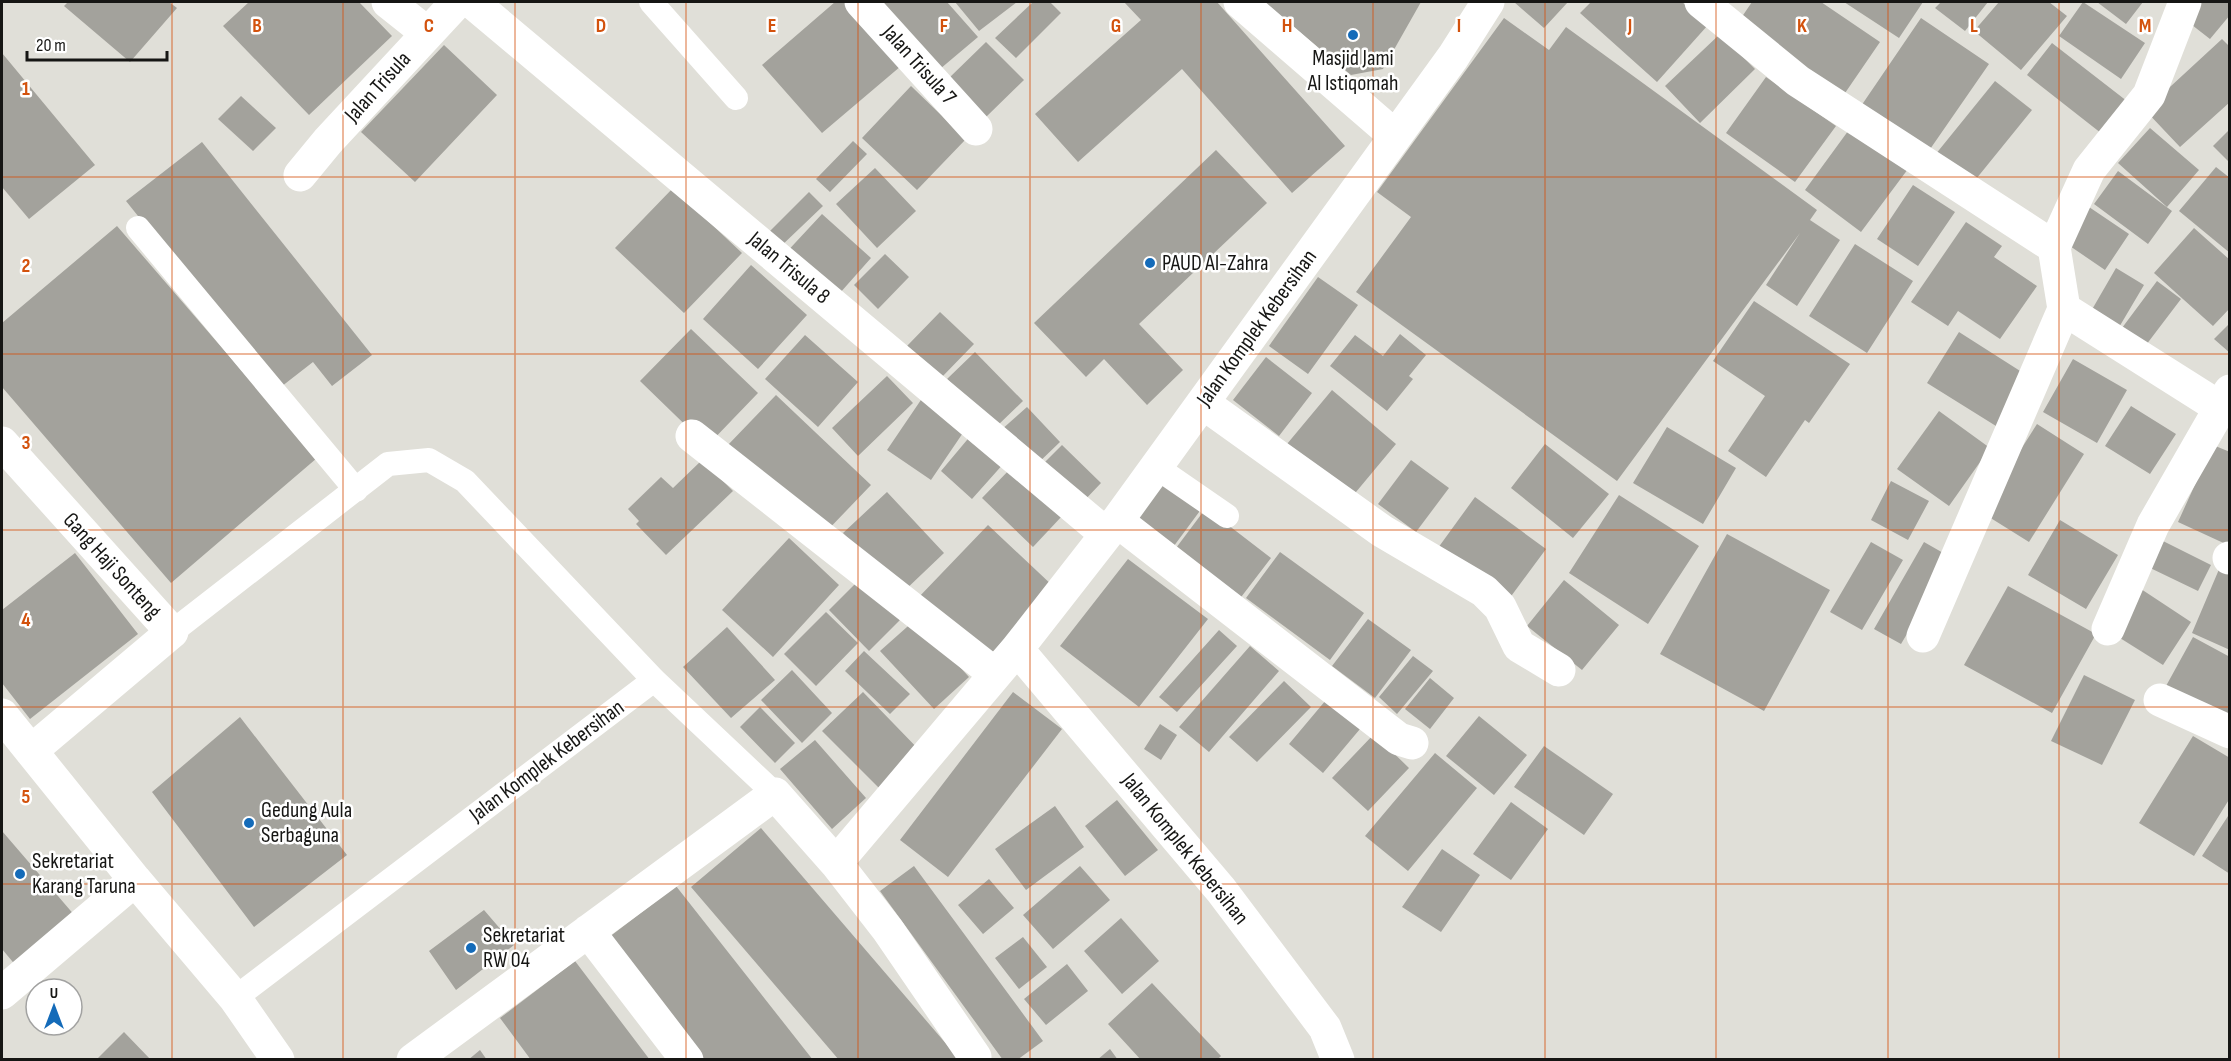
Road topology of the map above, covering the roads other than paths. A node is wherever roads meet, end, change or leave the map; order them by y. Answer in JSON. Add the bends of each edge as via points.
{"nodes":[{"id":1,"x":388,"y":2,"type":"edge"},
{"id":2,"x":457,"y":2,"type":"edge"},
{"id":3,"x":472,"y":2,"type":"edge"},
{"id":4,"x":651,"y":2,"type":"edge"},
{"id":5,"x":861,"y":2,"type":"edge"},
{"id":6,"x":1240,"y":2,"type":"edge"},
{"id":7,"x":1488,"y":2,"type":"edge"},
{"id":8,"x":1701,"y":2,"type":"edge"},
{"id":9,"x":2185,"y":2,"type":"edge"},
{"id":10,"x":427,"y":33,"type":"junction"},
{"id":11,"x":736,"y":98,"type":"dead end"},
{"id":12,"x":976,"y":129,"type":"dead end"},
{"id":13,"x":1395,"y":136,"type":"junction"},
{"id":14,"x":300,"y":175,"type":"dead end"},
{"id":15,"x":138,"y":228,"type":"dead end"},
{"id":16,"x":2054,"y":247,"type":"junction"},
{"id":17,"x":2064,"y":309,"type":"junction"},
{"id":18,"x":2224,"y":399,"type":"edge"},
{"id":19,"x":1203,"y":403,"type":"junction"},
{"id":20,"x":692,"y":436,"type":"dead end"},
{"id":21,"x":2,"y":443,"type":"edge"},
{"id":22,"x":1156,"y":467,"type":"junction"},
{"id":23,"x":356,"y":490,"type":"junction"},
{"id":24,"x":1227,"y":516,"type":"dead end"},
{"id":25,"x":1111,"y":527,"type":"junction"},
{"id":26,"x":2108,"y":629,"type":"dead end"},
{"id":27,"x":172,"y":632,"type":"junction"},
{"id":28,"x":1923,"y":636,"type":"dead end"},
{"id":29,"x":1017,"y":649,"type":"junction"},
{"id":30,"x":1559,"y":670,"type":"dead end"},
{"id":31,"x":995,"y":674,"type":"junction"},
{"id":32,"x":654,"y":680,"type":"junction"},
{"id":33,"x":2160,"y":700,"type":"dead end"},
{"id":34,"x":2,"y":715,"type":"edge"},
{"id":35,"x":2229,"y":732,"type":"edge"},
{"id":36,"x":1412,"y":743,"type":"dead end"},
{"id":37,"x":31,"y":751,"type":"junction"},
{"id":38,"x":775,"y":794,"type":"junction"},
{"id":39,"x":836,"y":863,"type":"junction"},
{"id":40,"x":135,"y":880,"type":"junction"},
{"id":41,"x":588,"y":931,"type":"junction"},
{"id":42,"x":2,"y":993,"type":"edge"},
{"id":43,"x":235,"y":998,"type":"junction"},
{"id":44,"x":975,"y":1057,"type":"dead end"},
{"id":45,"x":278,"y":1059,"type":"edge"},
{"id":46,"x":413,"y":1059,"type":"edge"},
{"id":47,"x":687,"y":1059,"type":"edge"},
{"id":48,"x":1338,"y":1059,"type":"edge"}],
"edges":[{"from":1,"to":10,"type":"street"},
{"from":2,"to":10,"type":"street","name":"Jalan Trisula"},
{"from":3,"to":25,"type":"street","name":"Jalan Trisula 8"},
{"from":4,"to":11,"type":"lane"},
{"from":5,"to":12,"type":"street","name":"Jalan Trisula 7"},
{"from":6,"to":13,"type":"street"},
{"from":7,"to":13,"type":"street","name":"Jalan Komplek Kebersihan"},
{"from":8,"to":16,"type":"street","via":[[1798,81]]},
{"from":9,"to":16,"type":"street","via":[[2149,95],[2089,170]]},
{"from":10,"to":14,"type":"street","name":"Jalan Trisula"},
{"from":13,"to":19,"type":"street","name":"Jalan Komplek Kebersihan"},
{"from":15,"to":23,"type":"lane"},
{"from":16,"to":17,"type":"street"},
{"from":17,"to":18,"type":"street"},
{"from":17,"to":28,"type":"street"},
{"from":18,"to":26,"type":"street","via":[[2153,525]]},
{"from":19,"to":22,"type":"street","name":"Jalan Komplek Kebersihan"},
{"from":19,"to":30,"type":"street","via":[[1382,531],[1484,591],[1500,607],[1519,646]]},
{"from":20,"to":31,"type":"street"},
{"from":21,"to":27,"type":"street","name":"Gang Haji Sonteng"},
{"from":22,"to":24,"type":"lane"},
{"from":22,"to":25,"type":"street","name":"Jalan Komplek Kebersihan"},
{"from":23,"to":27,"type":"lane"},
{"from":23,"to":32,"type":"lane","via":[[388,464],[429,460],[465,481]]},
{"from":25,"to":29,"type":"street","name":"Jalan Komplek Kebersihan"},
{"from":25,"to":36,"type":"street","name":"Jalan Trisula 8","via":[[1399,739]]},
{"from":27,"to":37,"type":"street","name":"Gang Haji Sonteng"},
{"from":29,"to":31,"type":"street","name":"Jalan Komplek Kebersihan"},
{"from":29,"to":48,"type":"street","name":"Jalan Komplek Kebersihan","via":[[1221,890],[1325,1028]]},
{"from":31,"to":39,"type":"street","name":"Jalan Komplek Kebersihan"},
{"from":32,"to":38,"type":"lane"},
{"from":32,"to":43,"type":"lane","name":"Jalan Komplek Kebersihan"},
{"from":33,"to":35,"type":"street"},
{"from":34,"to":37,"type":"street"},
{"from":37,"to":40,"type":"street"},
{"from":38,"to":39,"type":"street"},
{"from":38,"to":41,"type":"street"},
{"from":39,"to":44,"type":"street","via":[[888,930]]},
{"from":40,"to":42,"type":"street"},
{"from":40,"to":43,"type":"street"},
{"from":41,"to":46,"type":"street"},
{"from":41,"to":47,"type":"street"},
{"from":43,"to":45,"type":"street"}]}
